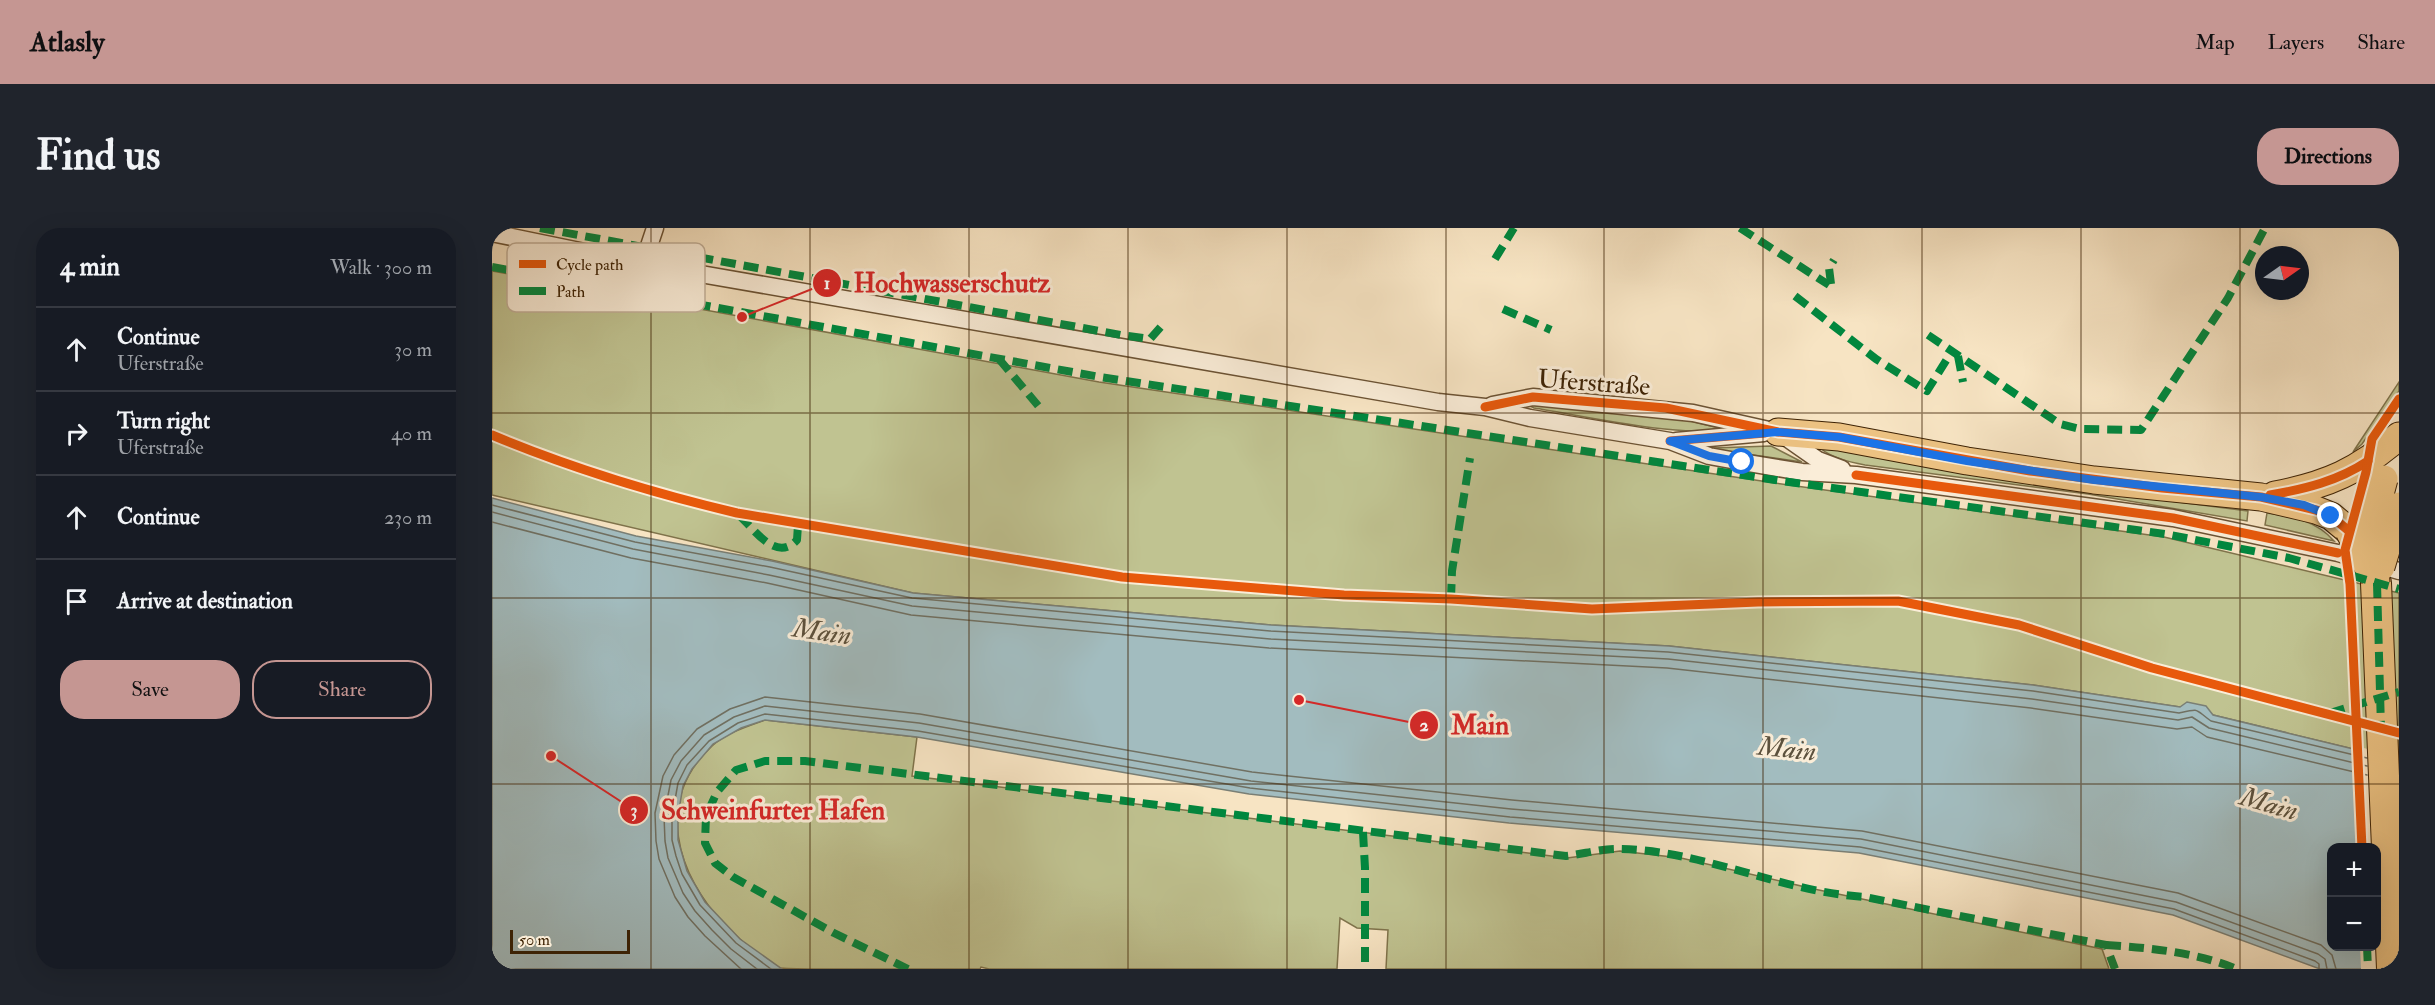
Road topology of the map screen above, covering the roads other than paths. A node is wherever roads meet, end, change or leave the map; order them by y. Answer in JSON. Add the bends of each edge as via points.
{"nodes":[{"id":1,"x":655,"y":228,"type":"edge"},
{"id":2,"x":492,"y":233,"type":"edge"},
{"id":3,"x":541,"y":243,"type":"edge"},
{"id":4,"x":650,"y":243,"type":"edge"},
{"id":5,"x":705,"y":275,"type":"edge"},
{"id":6,"x":1485,"y":407,"type":"junction"},
{"id":7,"x":1778,"y":432,"type":"junction"},
{"id":8,"x":2399,"y":438,"type":"edge"},
{"id":9,"x":1670,"y":441,"type":"junction"},
{"id":10,"x":1856,"y":475,"type":"junction"},
{"id":11,"x":2261,"y":497,"type":"junction"},
{"id":12,"x":2399,"y":506,"type":"edge"},
{"id":13,"x":2388,"y":577,"type":"edge"},
{"id":14,"x":2392,"y":969,"type":"edge"}],
"edges":[{"from":1,"to":4,"type":"street"},
{"from":2,"to":3,"type":"street","name":"Uferstraße"},
{"from":5,"to":6,"type":"street","name":"Uferstraße"},
{"from":6,"to":7,"type":"street","name":"Uferstraße","via":[[1533,398],[1666,408]]},
{"from":6,"to":9,"type":"street","name":"Uferstraße"},
{"from":7,"to":9,"type":"street","name":"Uferstraße"},
{"from":7,"to":10,"type":"street","name":"Uferstraße","via":[[1818,460]]},
{"from":7,"to":11,"type":"main road","via":[[1839,437],[2094,480]]},
{"from":8,"to":11,"type":"main road","via":[[2357,469],[2325,483]]},
{"from":8,"to":13,"type":"main road","bridge":true,"via":[[2372,524]]},
{"from":9,"to":10,"type":"street","name":"Uferstraße","via":[[1709,456],[1802,472]]},
{"from":10,"to":13,"type":"street","name":"Uferstraße","via":[[2174,518],[2338,553]]},
{"from":11,"to":13,"type":"main road","bridge":true,"via":[[2304,505],[2331,516]]},
{"from":12,"to":13,"type":"main road","bridge":true},
{"from":13,"to":14,"type":"highway"}]}
